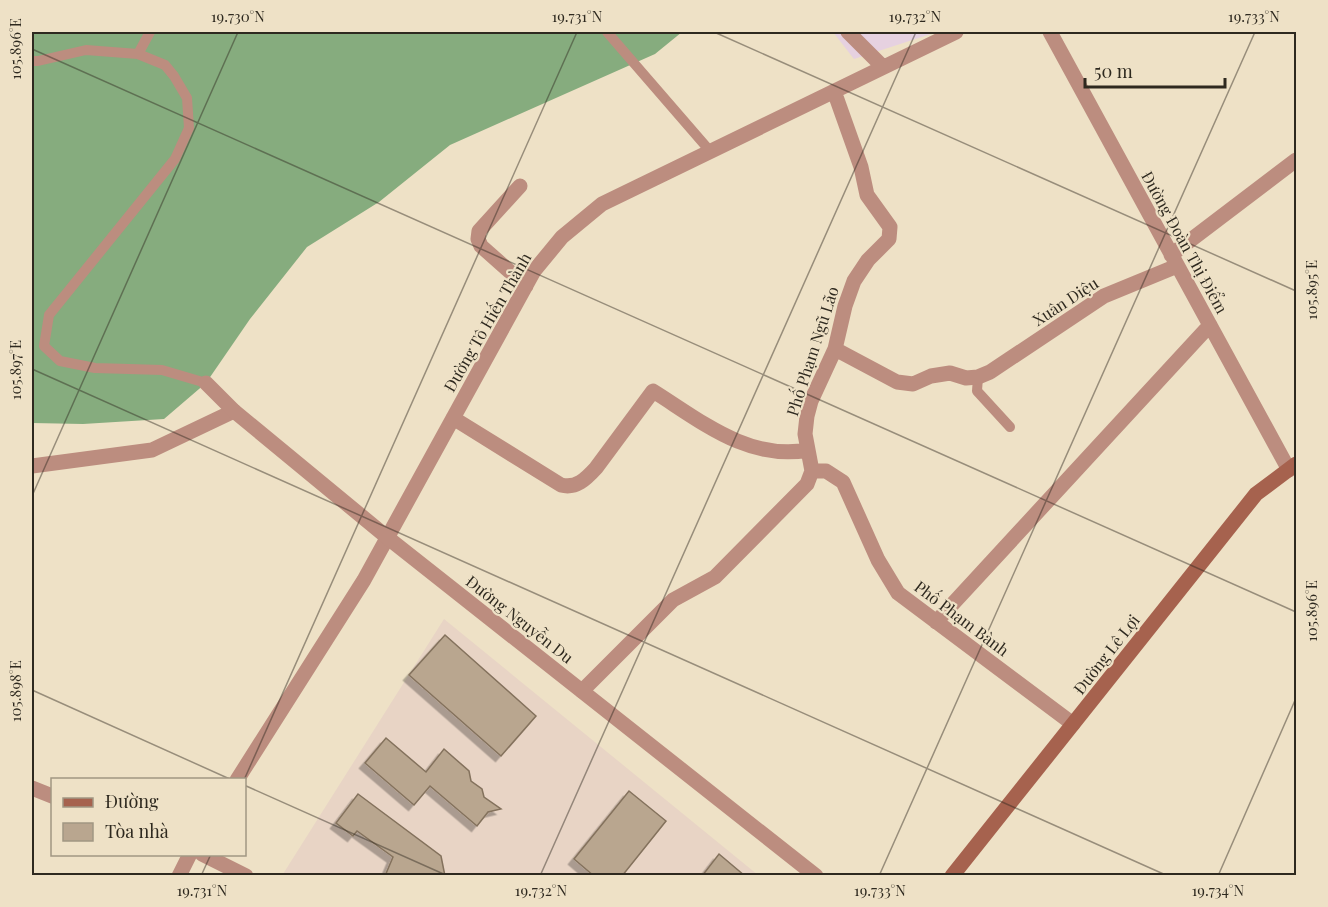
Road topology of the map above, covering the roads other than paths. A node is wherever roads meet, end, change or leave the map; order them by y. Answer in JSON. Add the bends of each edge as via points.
{"nodes":[{"id":1,"x":150,"y":32,"type":"edge"},
{"id":2,"x":607,"y":32,"type":"edge"},
{"id":3,"x":848,"y":32,"type":"edge"},
{"id":4,"x":956,"y":32,"type":"edge"},
{"id":5,"x":1050,"y":32,"type":"edge"},
{"id":6,"x":138,"y":54,"type":"junction"},
{"id":7,"x":32,"y":61,"type":"edge"},
{"id":8,"x":883,"y":67,"type":"junction"},
{"id":9,"x":834,"y":91,"type":"junction"},
{"id":10,"x":710,"y":151,"type":"junction"},
{"id":11,"x":1296,"y":160,"type":"edge"},
{"id":12,"x":520,"y":186,"type":"dead end"},
{"id":13,"x":1174,"y":260,"type":"junction"},
{"id":14,"x":526,"y":286,"type":"junction"},
{"id":15,"x":1210,"y":325,"type":"junction"},
{"id":16,"x":835,"y":349,"type":"junction"},
{"id":17,"x":978,"y":377,"type":"junction"},
{"id":18,"x":206,"y":383,"type":"joint"},
{"id":19,"x":234,"y":411,"type":"junction"},
{"id":20,"x":453,"y":418,"type":"junction"},
{"id":21,"x":1010,"y":428,"type":"dead end"},
{"id":22,"x":808,"y":450,"type":"junction"},
{"id":23,"x":32,"y":466,"type":"edge"},
{"id":24,"x":1293,"y":467,"type":"edge"},
{"id":25,"x":812,"y":471,"type":"junction"},
{"id":26,"x":388,"y":538,"type":"junction"},
{"id":27,"x":936,"y":622,"type":"junction"},
{"id":28,"x":582,"y":691,"type":"junction"},
{"id":29,"x":1073,"y":724,"type":"junction"},
{"id":30,"x":238,"y":778,"type":"edge"},
{"id":31,"x":32,"y":788,"type":"edge"},
{"id":32,"x":51,"y":796,"type":"edge"},
{"id":33,"x":189,"y":856,"type":"edge"},
{"id":34,"x":204,"y":856,"type":"edge"},
{"id":35,"x":179,"y":876,"type":"edge"},
{"id":36,"x":246,"y":876,"type":"edge"},
{"id":37,"x":816,"y":876,"type":"edge"},
{"id":38,"x":952,"y":876,"type":"edge"}],
"edges":[{"from":1,"to":6,"type":"lane"},
{"from":2,"to":10,"type":"lane"},
{"from":3,"to":8,"type":"street"},
{"from":4,"to":8,"type":"street","name":"Đường Tô Hiến Thành"},
{"from":5,"to":13,"type":"street","name":"Đường Đoàn Thị Điểm"},
{"from":6,"to":7,"type":"lane","via":[[87,50]]},
{"from":6,"to":18,"type":"lane","via":[[165,65],[174,76],[187,98],[189,128],[175,159],[49,315],[44,346],[60,361],[95,368],[162,370]]},
{"from":8,"to":9,"type":"street","name":"Đường Tô Hiến Thành"},
{"from":9,"to":10,"type":"street","name":"Đường Tô Hiến Thành"},
{"from":9,"to":16,"type":"street","name":"Phố Phạm Ngũ Lão","via":[[867,195],[891,234],[854,281]]},
{"from":10,"to":14,"type":"street","name":"Đường Tô Hiến Thành","via":[[602,204],[562,237]]},
{"from":11,"to":13,"type":"street","name":"Xuân Diệu"},
{"from":12,"to":14,"type":"street","via":[[479,231],[478,238],[481,246]]},
{"from":13,"to":15,"type":"street","name":"Đường Đoàn Thị Điểm"},
{"from":13,"to":17,"type":"street","name":"Xuân Diệu","via":[[1104,296]]},
{"from":14,"to":20,"type":"street","name":"Đường Tô Hiến Thành"},
{"from":15,"to":24,"type":"street","name":"Đường Đoàn Thị Điểm"},
{"from":15,"to":27,"type":"street"},
{"from":16,"to":17,"type":"street","via":[[897,382],[913,384],[950,373]]},
{"from":16,"to":22,"type":"street","name":"Phố Phạm Ngũ Lão","via":[[811,401],[805,434]]},
{"from":17,"to":21,"type":"lane","via":[[977,391]]},
{"from":18,"to":19,"type":"street","name":"Đường Nguyễn Du"},
{"from":19,"to":23,"type":"street","via":[[152,450]]},
{"from":19,"to":26,"type":"street","name":"Đường Nguyễn Du"},
{"from":20,"to":22,"type":"street","via":[[566,486],[586,479],[653,391],[737,442],[778,453]]},
{"from":20,"to":26,"type":"street","name":"Đường Tô Hiến Thành"},
{"from":22,"to":25,"type":"street","name":"Phố Phạm Ngũ Lão"},
{"from":24,"to":29,"type":"main road","name":"Đường Lê Lợi","via":[[1256,494]]},
{"from":25,"to":27,"type":"street","name":"Phố Phạm Bành","via":[[826,471],[843,482],[878,560],[898,593]]},
{"from":25,"to":28,"type":"street","via":[[807,484],[715,577],[673,600]]},
{"from":26,"to":28,"type":"street","name":"Đường Nguyễn Du"},
{"from":26,"to":30,"type":"street","name":"Đường Tô Hiến Thành"},
{"from":27,"to":29,"type":"street","name":"Phố Phạm Bành"},
{"from":28,"to":37,"type":"street","name":"Đường Nguyễn Du"},
{"from":29,"to":38,"type":"main road","name":"Đường Lê Lợi"},
{"from":31,"to":32,"type":"street"},
{"from":33,"to":35,"type":"street"},
{"from":34,"to":36,"type":"street"}]}
